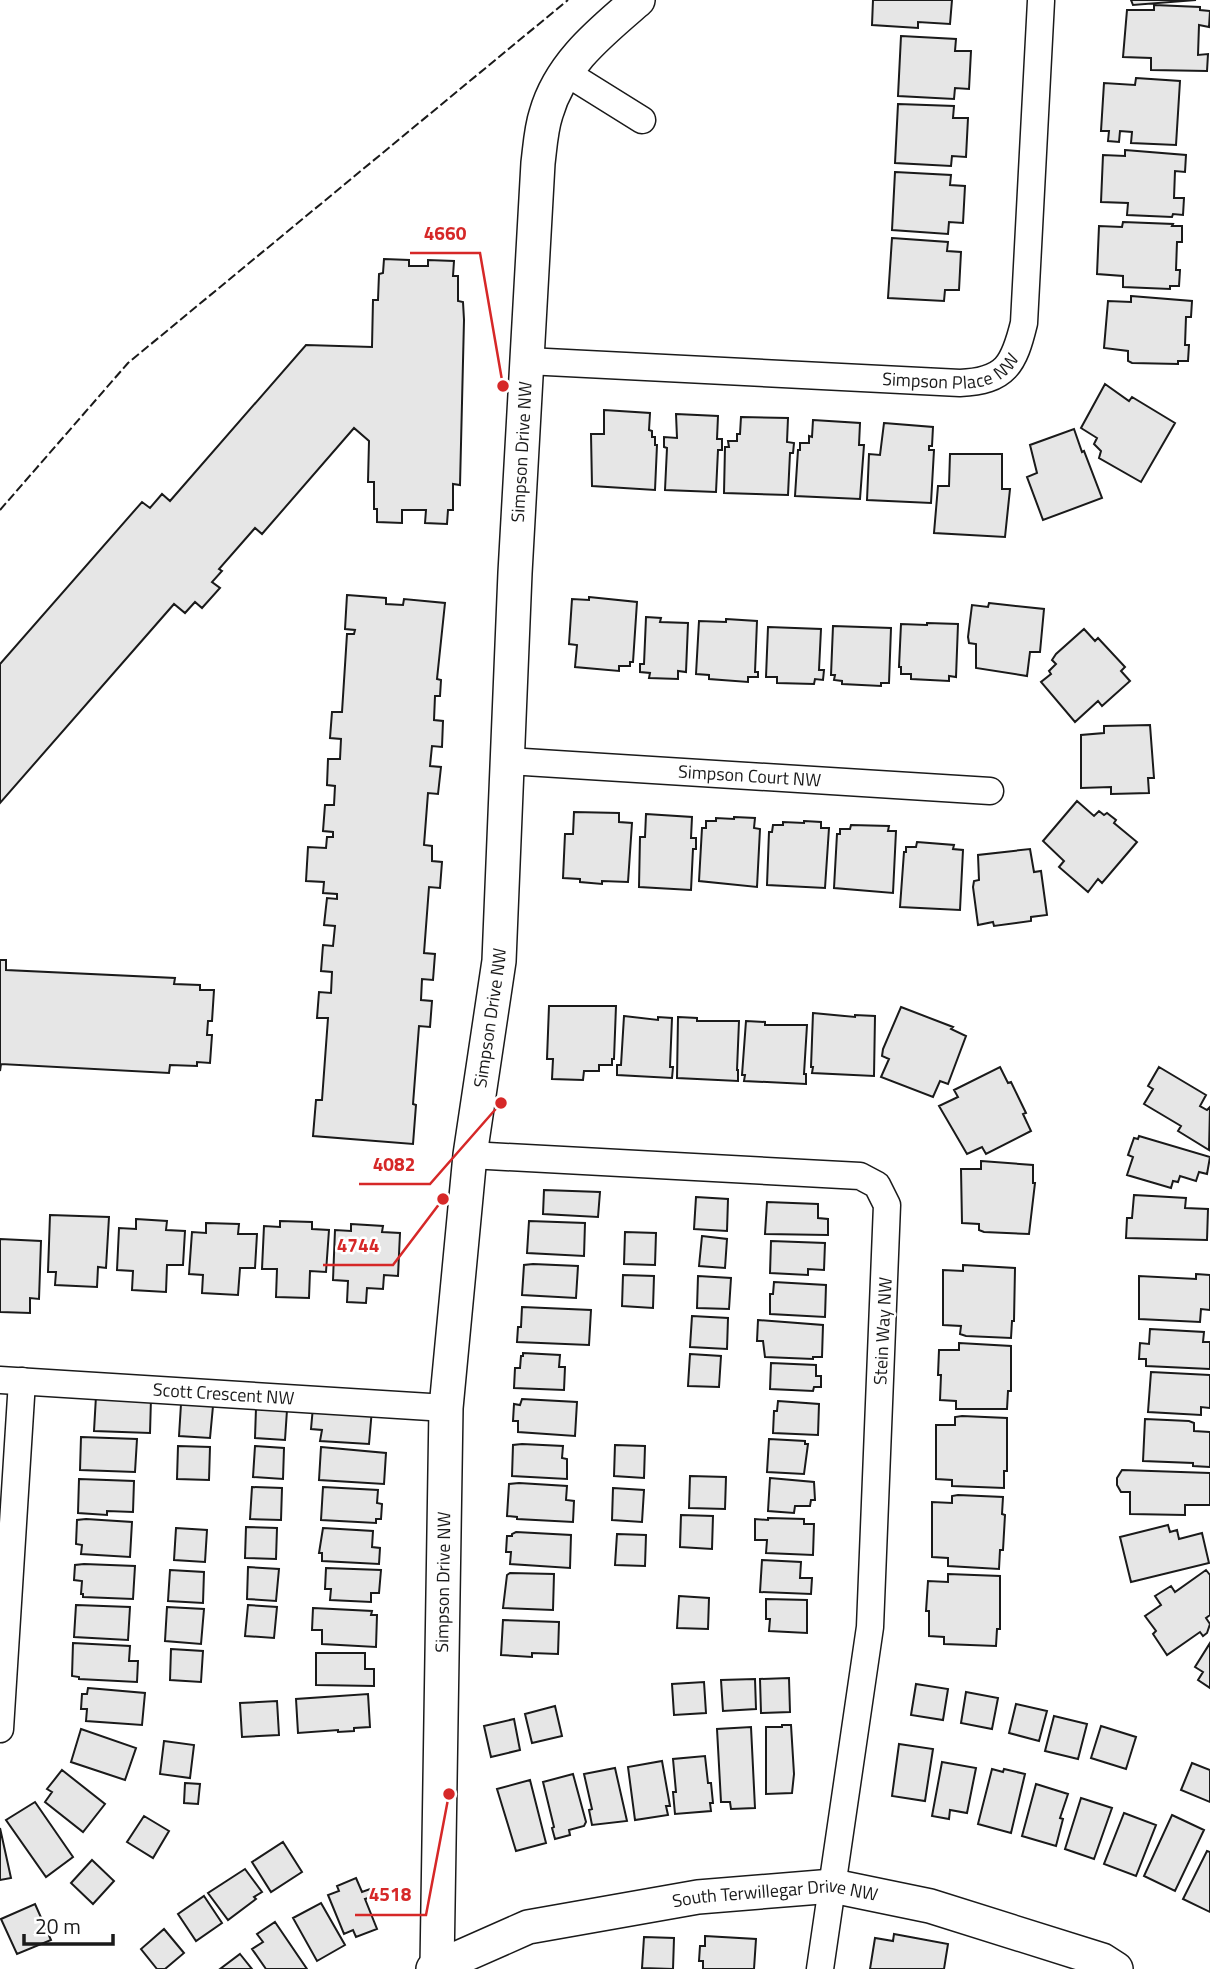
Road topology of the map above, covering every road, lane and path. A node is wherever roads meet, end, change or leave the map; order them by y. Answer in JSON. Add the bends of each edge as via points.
{"nodes":[{"id":1,"x":638,"y":0,"type":"edge"},
{"id":2,"x":1041,"y":1,"type":"edge"},
{"id":3,"x":565,"y":72,"type":"junction"},
{"id":4,"x":642,"y":120,"type":"dead end"},
{"id":5,"x":527,"y":361,"type":"junction"},
{"id":6,"x":508,"y":761,"type":"junction"},
{"id":7,"x":990,"y":791,"type":"dead end"},
{"id":8,"x":470,"y":1155,"type":"junction"},
{"id":9,"x":11,"y":1380,"type":"edge"},
{"id":10,"x":446,"y":1408,"type":"junction"},
{"id":11,"x":0,"y":1729,"type":"edge"},
{"id":12,"x":833,"y":1886,"type":"junction"},
{"id":13,"x":435,"y":1968,"type":"edge"},
{"id":14,"x":820,"y":1969,"type":"edge"},
{"id":15,"x":1116,"y":1969,"type":"edge"}],
"edges":[{"from":1,"to":3,"type":"street","name":"Simpson Drive NW"},
{"from":2,"to":5,"type":"street","name":"Simpson Place NW","via":[[1024,323],[1004,371],[981,382],[960,383]]},
{"from":3,"to":4,"type":"street"},
{"from":3,"to":5,"type":"street","name":"Simpson Drive NW","via":[[546,114],[538,163]]},
{"from":5,"to":6,"type":"street","name":"Simpson Drive NW"},
{"from":6,"to":7,"type":"street","name":"Simpson Court NW"},
{"from":6,"to":8,"type":"street","name":"Simpson Drive NW","via":[[499,961]]},
{"from":8,"to":10,"type":"street","name":"Simpson Drive NW"},
{"from":8,"to":12,"type":"street","name":"Stein Way NW","via":[[860,1176],[877,1185],[887,1205],[870,1627]]},
{"from":9,"to":10,"type":"street","name":"Scott Crescent NW"},
{"from":9,"to":11,"type":"street"},
{"from":10,"to":13,"type":"street","name":"Simpson Drive NW"},
{"from":12,"to":13,"type":"street","name":"South Terwillegar Drive NW","via":[[698,1897],[528,1927]]},
{"from":12,"to":14,"type":"street","name":"Stein Way NW"},
{"from":12,"to":15,"type":"street","name":"South Terwillegar Drive NW","via":[[930,1906],[1102,1960]]}]}
